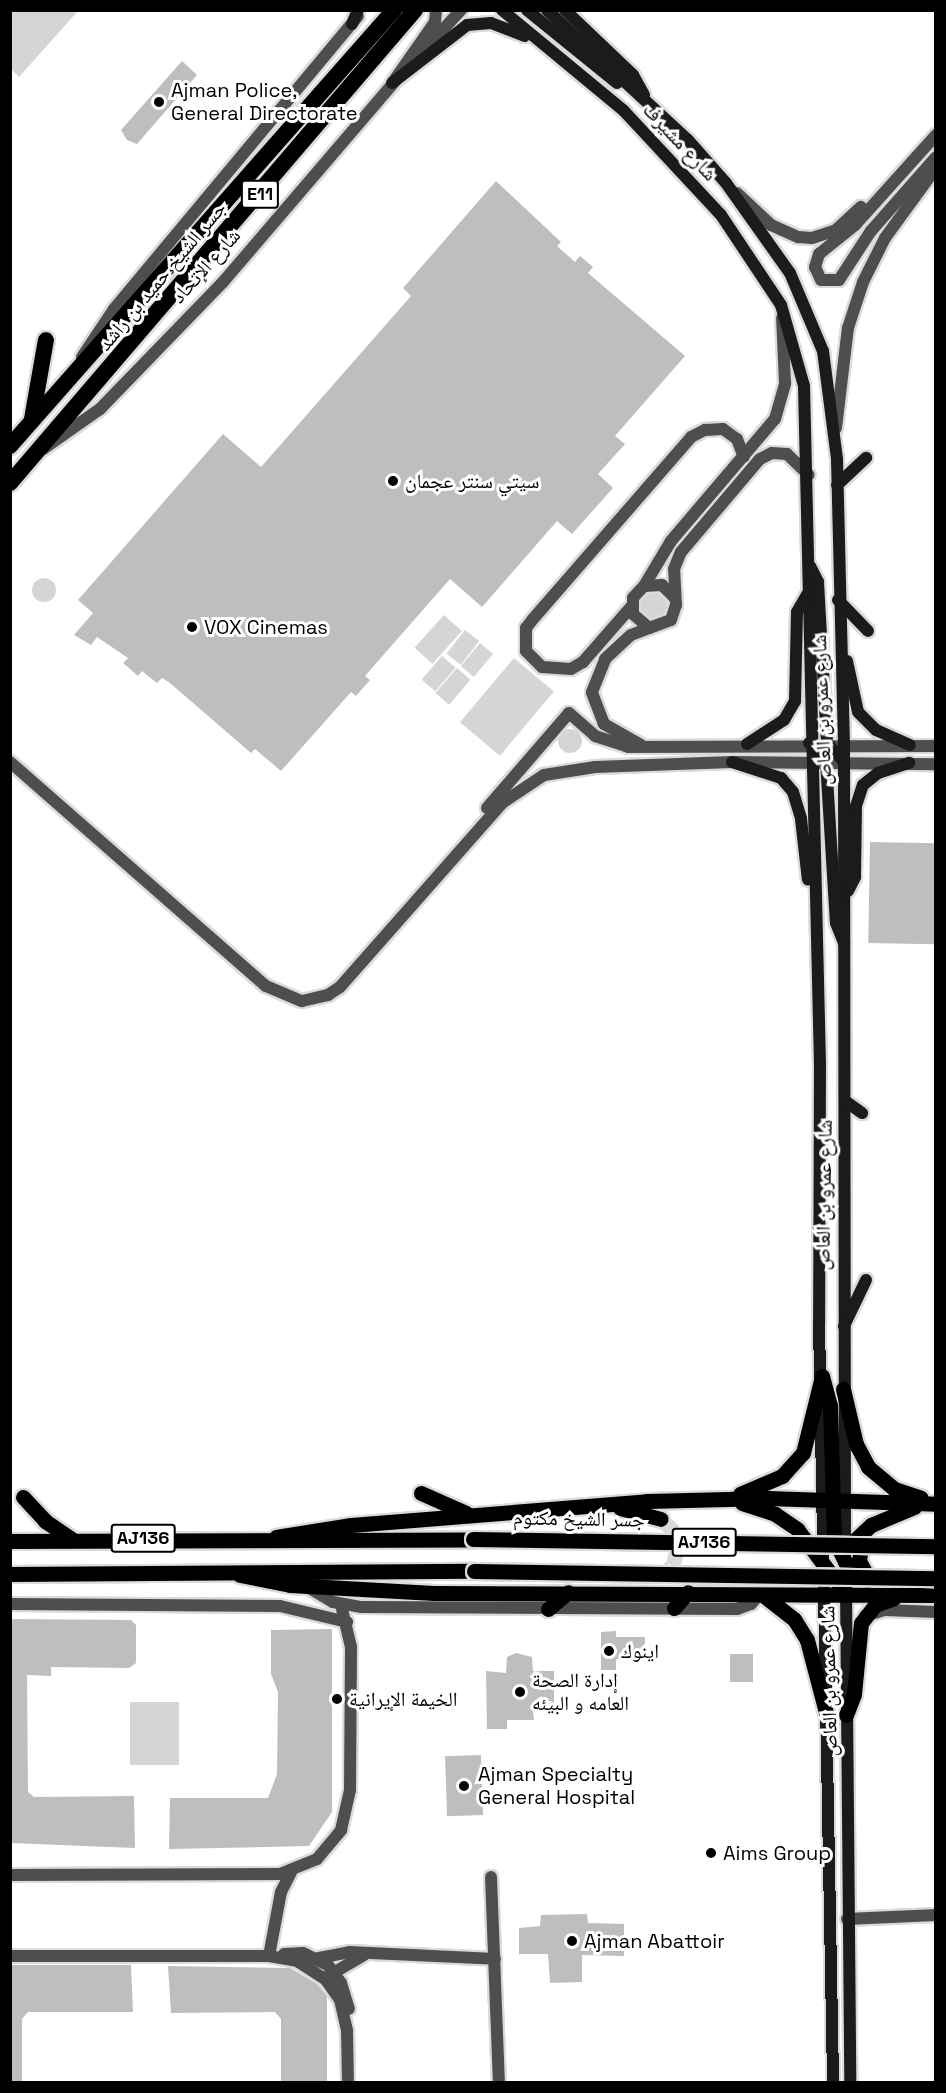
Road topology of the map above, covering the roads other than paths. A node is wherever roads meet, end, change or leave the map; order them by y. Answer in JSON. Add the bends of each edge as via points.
{"nodes":[{"id":1,"x":360,"y":10,"type":"edge"},
{"id":2,"x":368,"y":10,"type":"edge"},
{"id":3,"x":394,"y":10,"type":"edge"},
{"id":4,"x":415,"y":10,"type":"edge"},
{"id":5,"x":436,"y":10,"type":"edge"},
{"id":6,"x":461,"y":10,"type":"edge"},
{"id":7,"x":527,"y":10,"type":"edge"},
{"id":8,"x":547,"y":10,"type":"edge"},
{"id":9,"x":565,"y":10,"type":"edge"},
{"id":10,"x":506,"y":12,"type":"edge"},
{"id":11,"x":351,"y":24,"type":"junction"},
{"id":12,"x":549,"y":51,"type":"junction"},
{"id":13,"x":392,"y":83,"type":"junction"},
{"id":14,"x":646,"y":99,"type":"junction"},
{"id":15,"x":936,"y":133,"type":"edge"},
{"id":16,"x":936,"y":157,"type":"edge"},
{"id":17,"x":936,"y":168,"type":"edge"},
{"id":18,"x":726,"y":183,"type":"junction"},
{"id":19,"x":781,"y":304,"type":"junction"},
{"id":20,"x":809,"y":310,"type":"joint"},
{"id":21,"x":792,"y":333,"type":"joint"},
{"id":22,"x":46,"y":340,"type":"dead end"},
{"id":23,"x":75,"y":376,"type":"junction"},
{"id":24,"x":104,"y":376,"type":"joint"},
{"id":25,"x":31,"y":423,"type":"junction"},
{"id":26,"x":835,"y":438,"type":"junction"},
{"id":27,"x":10,"y":446,"type":"edge"},
{"id":28,"x":39,"y":452,"type":"junction"},
{"id":29,"x":744,"y":457,"type":"junction"},
{"id":30,"x":866,"y":458,"type":"dead end"},
{"id":31,"x":810,"y":477,"type":"junction"},
{"id":32,"x":10,"y":483,"type":"edge"},
{"id":33,"x":837,"y":485,"type":"junction"},
{"id":34,"x":809,"y":565,"type":"junction"},
{"id":35,"x":644,"y":586,"type":"junction"},
{"id":36,"x":808,"y":593,"type":"junction"},
{"id":37,"x":674,"y":597,"type":"junction"},
{"id":38,"x":838,"y":600,"type":"junction"},
{"id":39,"x":631,"y":607,"type":"junction"},
{"id":40,"x":649,"y":628,"type":"junction"},
{"id":41,"x":868,"y":631,"type":"dead end"},
{"id":42,"x":838,"y":643,"type":"junction"},
{"id":43,"x":809,"y":743,"type":"junction"},
{"id":44,"x":827,"y":743,"type":"junction"},
{"id":45,"x":747,"y":744,"type":"junction"},
{"id":46,"x":844,"y":744,"type":"junction"},
{"id":47,"x":910,"y":745,"type":"junction"},
{"id":48,"x":936,"y":746,"type":"edge"},
{"id":49,"x":645,"y":747,"type":"junction"},
{"id":50,"x":810,"y":760,"type":"junction"},
{"id":51,"x":826,"y":761,"type":"junction"},
{"id":52,"x":843,"y":761,"type":"junction"},
{"id":53,"x":10,"y":762,"type":"edge"},
{"id":54,"x":732,"y":762,"type":"junction"},
{"id":55,"x":909,"y":763,"type":"junction"},
{"id":56,"x":936,"y":764,"type":"edge"},
{"id":57,"x":473,"y":834,"type":"junction"},
{"id":58,"x":847,"y":892,"type":"junction"},
{"id":59,"x":814,"y":893,"type":"junction"},
{"id":60,"x":845,"y":944,"type":"junction"},
{"id":61,"x":845,"y":1101,"type":"junction"},
{"id":62,"x":862,"y":1113,"type":"dead end"},
{"id":63,"x":866,"y":1280,"type":"dead end"},
{"id":64,"x":843,"y":1330,"type":"junction"},
{"id":65,"x":822,"y":1377,"type":"junction"},
{"id":66,"x":843,"y":1389,"type":"junction"},
{"id":67,"x":421,"y":1493,"type":"dead end"},
{"id":68,"x":23,"y":1497,"type":"dead end"},
{"id":69,"x":727,"y":1498,"type":"junction"},
{"id":70,"x":838,"y":1498,"type":"junction"},
{"id":71,"x":932,"y":1503,"type":"edge"},
{"id":72,"x":596,"y":1504,"type":"junction"},
{"id":73,"x":469,"y":1514,"type":"junction"},
{"id":74,"x":661,"y":1519,"type":"tunnel mouth"},
{"id":75,"x":871,"y":1525,"type":"junction"},
{"id":76,"x":832,"y":1530,"type":"junction"},
{"id":77,"x":276,"y":1537,"type":"junction"},
{"id":78,"x":72,"y":1539,"type":"junction"},
{"id":79,"x":10,"y":1541,"type":"edge"},
{"id":80,"x":936,"y":1546,"type":"edge"},
{"id":81,"x":844,"y":1555,"type":"junction"},
{"id":82,"x":825,"y":1561,"type":"junction"},
{"id":83,"x":10,"y":1574,"type":"edge"},
{"id":84,"x":240,"y":1575,"type":"junction"},
{"id":85,"x":660,"y":1577,"type":"tunnel mouth"},
{"id":86,"x":936,"y":1578,"type":"edge"},
{"id":87,"x":876,"y":1585,"type":"junction"},
{"id":88,"x":306,"y":1586,"type":"junction"},
{"id":89,"x":568,"y":1592,"type":"junction"},
{"id":90,"x":616,"y":1592,"type":"junction"},
{"id":91,"x":688,"y":1592,"type":"junction"},
{"id":92,"x":760,"y":1594,"type":"junction"},
{"id":93,"x":913,"y":1594,"type":"junction"},
{"id":94,"x":827,"y":1595,"type":"junction"},
{"id":95,"x":846,"y":1595,"type":"junction"},
{"id":96,"x":936,"y":1595,"type":"edge"},
{"id":97,"x":10,"y":1604,"type":"edge"},
{"id":98,"x":341,"y":1605,"type":"junction"},
{"id":99,"x":674,"y":1608,"type":"junction"},
{"id":100,"x":548,"y":1609,"type":"junction"},
{"id":101,"x":936,"y":1612,"type":"edge"},
{"id":102,"x":864,"y":1616,"type":"junction"},
{"id":103,"x":347,"y":1622,"type":"junction"},
{"id":104,"x":846,"y":1715,"type":"junction"},
{"id":105,"x":827,"y":1716,"type":"junction"},
{"id":106,"x":291,"y":1872,"type":"junction"},
{"id":107,"x":10,"y":1875,"type":"edge"},
{"id":108,"x":491,"y":1877,"type":"dead end"},
{"id":109,"x":936,"y":1915,"type":"edge"},
{"id":110,"x":847,"y":1919,"type":"junction"},
{"id":111,"x":365,"y":1954,"type":"junction"},
{"id":112,"x":10,"y":1956,"type":"edge"},
{"id":113,"x":273,"y":1956,"type":"junction"},
{"id":114,"x":318,"y":1958,"type":"junction"},
{"id":115,"x":495,"y":1959,"type":"junction"},
{"id":116,"x":329,"y":1975,"type":"junction"},
{"id":117,"x":348,"y":2082,"type":"edge"},
{"id":118,"x":499,"y":2082,"type":"edge"},
{"id":119,"x":833,"y":2082,"type":"edge"},
{"id":120,"x":850,"y":2082,"type":"edge"}],
"edges":[{"from":1,"to":11,"type":"main road"},
{"from":2,"to":11,"type":"street"},
{"from":3,"to":23,"type":"highway","name":"جسر الشيخ حميد بن راشد","number":"E11"},
{"from":4,"to":24,"type":"highway","name":"جسر الشيخ حميد بن راشد","number":"E11"},
{"from":5,"to":13,"type":"street","via":[[435,22]]},
{"from":6,"to":13,"type":"street","name":"شارع الإتحاد"},
{"from":7,"to":14,"type":"main road","via":[[634,97]]},
{"from":8,"to":14,"type":"main road","name":"شارع مشيرف"},
{"from":9,"to":14,"type":"main road","via":[[633,75]]},
{"from":10,"to":12,"type":"main road","name":"شارع مشيرف"},
{"from":11,"to":23,"type":"street","via":[[99,329]]},
{"from":12,"to":13,"type":"main road","via":[[516,31],[480,23],[458,32]]},
{"from":12,"to":19,"type":"main road","name":"شارع مشيرف","via":[[624,111],[684,174],[738,236]]},
{"from":13,"to":28,"type":"street","name":"شارع الإتحاد","via":[[223,282],[100,409]]},
{"from":14,"to":18,"type":"main road","name":"شارع مشيرف"},
{"from":15,"to":16,"type":"street","via":[[855,225],[819,254],[815,267],[821,280],[833,282],[843,275],[871,231]]},
{"from":15,"to":18,"type":"street","via":[[846,222],[813,238],[771,225]]},
{"from":17,"to":26,"type":"street","via":[[885,238],[863,282],[848,328]]},
{"from":18,"to":20,"type":"main road","name":"شارع مشيرف","via":[[779,255]]},
{"from":19,"to":21,"type":"main road","name":"شارع مشيرف"},
{"from":19,"to":29,"type":"street","via":[[784,395],[775,419]]},
{"from":20,"to":26,"type":"main road","name":"شارع عمرو بن العاص","via":[[823,351]]},
{"from":21,"to":31,"type":"main road","name":"شارع عمرو بن العاص","via":[[804,387]]},
{"from":22,"to":25,"type":"highway"},
{"from":23,"to":25,"type":"highway","number":"E11"},
{"from":24,"to":28,"type":"highway","name":"شارع الإتحاد","number":"E11"},
{"from":25,"to":27,"type":"highway","number":"E11"},
{"from":26,"to":33,"type":"main road","name":"شارع عمرو بن العاص"},
{"from":28,"to":32,"type":"highway","name":"شارع الإتحاد","number":"E11"},
{"from":29,"to":35,"type":"street","via":[[671,541]]},
{"from":29,"to":39,"type":"street","via":[[737,439],[723,429],[705,430],[691,437],[526,628],[526,651],[542,667],[571,669],[584,662]]},
{"from":30,"to":33,"type":"main road"},
{"from":31,"to":34,"type":"main road","name":"شارع عمرو بن العاص"},
{"from":31,"to":37,"type":"street","via":[[787,454],[772,453],[759,459],[681,552],[674,569]]},
{"from":33,"to":38,"type":"main road","name":"شارع عمرو بن العاص"},
{"from":34,"to":36,"type":"main road","name":"شارع عمرو بن العاص"},
{"from":34,"to":44,"type":"main road","via":[[818,582]]},
{"from":35,"to":37,"type":"street","via":[[662,585]]},
{"from":35,"to":39,"type":"street"},
{"from":36,"to":43,"type":"main road","name":"شارع عمرو بن العاص"},
{"from":36,"to":45,"type":"main road","via":[[797,612],[795,701],[784,720]]},
{"from":37,"to":40,"type":"street","via":[[671,620]]},
{"from":38,"to":41,"type":"main road"},
{"from":38,"to":42,"type":"main road","name":"شارع عمرو بن العاص"},
{"from":39,"to":40,"type":"street","via":[[636,620]]},
{"from":40,"to":49,"type":"street","via":[[631,635],[605,659],[592,692],[604,724]]},
{"from":42,"to":46,"type":"main road","name":"شارع عمرو بن العاص"},
{"from":42,"to":47,"type":"main road","via":[[846,655],[858,712],[876,730]]},
{"from":43,"to":44,"type":"street"},
{"from":43,"to":45,"type":"street"},
{"from":43,"to":50,"type":"main road","name":"شارع عمرو بن العاص"},
{"from":43,"to":51,"type":"main road","via":[[821,748]]},
{"from":44,"to":46,"type":"street"},
{"from":44,"to":52,"type":"main road"},
{"from":45,"to":49,"type":"street"},
{"from":46,"to":47,"type":"street"},
{"from":46,"to":52,"type":"main road","name":"شارع عمرو بن العاص"},
{"from":47,"to":48,"type":"street"},
{"from":49,"to":57,"type":"street","via":[[605,741],[569,713],[480,816]]},
{"from":50,"to":51,"type":"street"},
{"from":50,"to":54,"type":"street"},
{"from":50,"to":59,"type":"main road","name":"شارع عمرو بن العاص"},
{"from":51,"to":52,"type":"street"},
{"from":51,"to":60,"type":"main road","via":[[836,923]]},
{"from":52,"to":55,"type":"street"},
{"from":52,"to":58,"type":"main road","name":"شارع عمرو بن العاص"},
{"from":53,"to":57,"type":"street","via":[[266,986],[302,1001],[328,995],[340,987]]},
{"from":54,"to":57,"type":"street","via":[[561,771],[515,791]]},
{"from":54,"to":59,"type":"main road","via":[[781,778],[793,792],[800,811],[806,874]]},
{"from":55,"to":56,"type":"street"},
{"from":55,"to":58,"type":"main road","via":[[878,773],[863,785],[856,806],[855,877]]},
{"from":58,"to":60,"type":"main road","name":"شارع عمرو بن العاص"},
{"from":59,"to":65,"type":"main road","name":"شارع عمرو بن العاص"},
{"from":60,"to":61,"type":"main road","name":"شارع عمرو بن العاص"},
{"from":61,"to":62,"type":"main road"},
{"from":61,"to":64,"type":"main road","name":"شارع عمرو بن العاص"},
{"from":63,"to":64,"type":"main road"},
{"from":64,"to":66,"type":"main road","name":"شارع عمرو بن العاص"},
{"from":65,"to":69,"type":"main road","via":[[807,1443],[797,1461],[773,1482]]},
{"from":65,"to":70,"type":"main road","via":[[830,1405]]},
{"from":66,"to":70,"type":"main road","name":"شارع عمرو بن العاص"},
{"from":66,"to":71,"type":"main road","via":[[856,1444],[868,1467],[894,1489]]},
{"from":67,"to":73,"type":"main road"},
{"from":68,"to":78,"type":"main road","via":[[45,1521]]},
{"from":69,"to":70,"type":"main road"},
{"from":69,"to":72,"type":"main road"},
{"from":69,"to":82,"type":"main road","via":[[783,1518]]},
{"from":70,"to":71,"type":"main road"},
{"from":70,"to":76,"type":"main road"},
{"from":70,"to":81,"type":"main road","name":"شارع عمرو بن العاص"},
{"from":70,"to":82,"type":"main road","name":"شارع عمرو بن العاص"},
{"from":71,"to":75,"type":"main road"},
{"from":72,"to":73,"type":"main road"},
{"from":72,"to":74,"type":"main road"},
{"from":73,"to":77,"type":"main road","via":[[332,1527]]},
{"from":75,"to":81,"type":"main road"},
{"from":75,"to":87,"type":"main road","via":[[860,1542],[859,1561]]},
{"from":76,"to":81,"type":"main road"},
{"from":76,"to":82,"type":"main road"},
{"from":77,"to":78,"type":"main road","number":"AJ136"},
{"from":77,"to":80,"type":"main road","name":"جسر الشيخ مكتوم","number":"AJ136","bridge":true},
{"from":78,"to":79,"type":"main road","number":"AJ136"},
{"from":81,"to":82,"type":"main road"},
{"from":81,"to":87,"type":"main road"},
{"from":81,"to":95,"type":"main road","name":"شارع عمرو بن العاص"},
{"from":82,"to":92,"type":"main road","via":[[796,1581]]},
{"from":82,"to":94,"type":"main road"},
{"from":82,"to":95,"type":"main road"},
{"from":83,"to":84,"type":"main road","number":"AJ136"},
{"from":84,"to":86,"type":"main road","number":"AJ136","bridge":true,"via":[[474,1571]]},
{"from":84,"to":88,"type":"main road"},
{"from":85,"to":90,"type":"main road"},
{"from":87,"to":93,"type":"main road"},
{"from":88,"to":89,"type":"main road","via":[[434,1593]]},
{"from":88,"to":98,"type":"street"},
{"from":89,"to":90,"type":"main road"},
{"from":89,"to":100,"type":"main road"},
{"from":90,"to":91,"type":"main road"},
{"from":91,"to":92,"type":"main road"},
{"from":91,"to":99,"type":"main road"},
{"from":92,"to":94,"type":"main road"},
{"from":92,"to":99,"type":"street","via":[[742,1608]]},
{"from":92,"to":105,"type":"main road","via":[[783,1608],[801,1628]]},
{"from":93,"to":95,"type":"main road"},
{"from":93,"to":96,"type":"main road"},
{"from":93,"to":102,"type":"main road","via":[[881,1602]]},
{"from":94,"to":95,"type":"main road"},
{"from":94,"to":105,"type":"main road","name":"شارع عمرو بن العاص"},
{"from":95,"to":104,"type":"main road","name":"شارع عمرو بن العاص"},
{"from":97,"to":103,"type":"street","via":[[280,1606]]},
{"from":98,"to":100,"type":"street"},
{"from":98,"to":103,"type":"street"},
{"from":99,"to":100,"type":"street"},
{"from":101,"to":102,"type":"street","via":[[885,1610]]},
{"from":102,"to":104,"type":"main road","via":[[858,1631],[854,1694]]},
{"from":103,"to":106,"type":"street","via":[[351,1647],[347,1811],[330,1846]]},
{"from":104,"to":110,"type":"main road","name":"شارع عمرو بن العاص","via":[[850,1765]]},
{"from":105,"to":119,"type":"main road","name":"شارع عمرو بن العاص"},
{"from":106,"to":107,"type":"street"},
{"from":106,"to":113,"type":"street","via":[[281,1892]]},
{"from":108,"to":115,"type":"street"},
{"from":109,"to":110,"type":"street"},
{"from":110,"to":120,"type":"main road","name":"شارع عمرو بن العاص"},
{"from":111,"to":114,"type":"street","via":[[341,1953]]},
{"from":111,"to":115,"type":"street"},
{"from":111,"to":116,"type":"street"},
{"from":112,"to":113,"type":"street"},
{"from":113,"to":114,"type":"street","via":[[295,1952]]},
{"from":113,"to":116,"type":"street"},
{"from":114,"to":116,"type":"street"},
{"from":115,"to":118,"type":"street"},
{"from":116,"to":117,"type":"street","via":[[349,2004]]}]}
